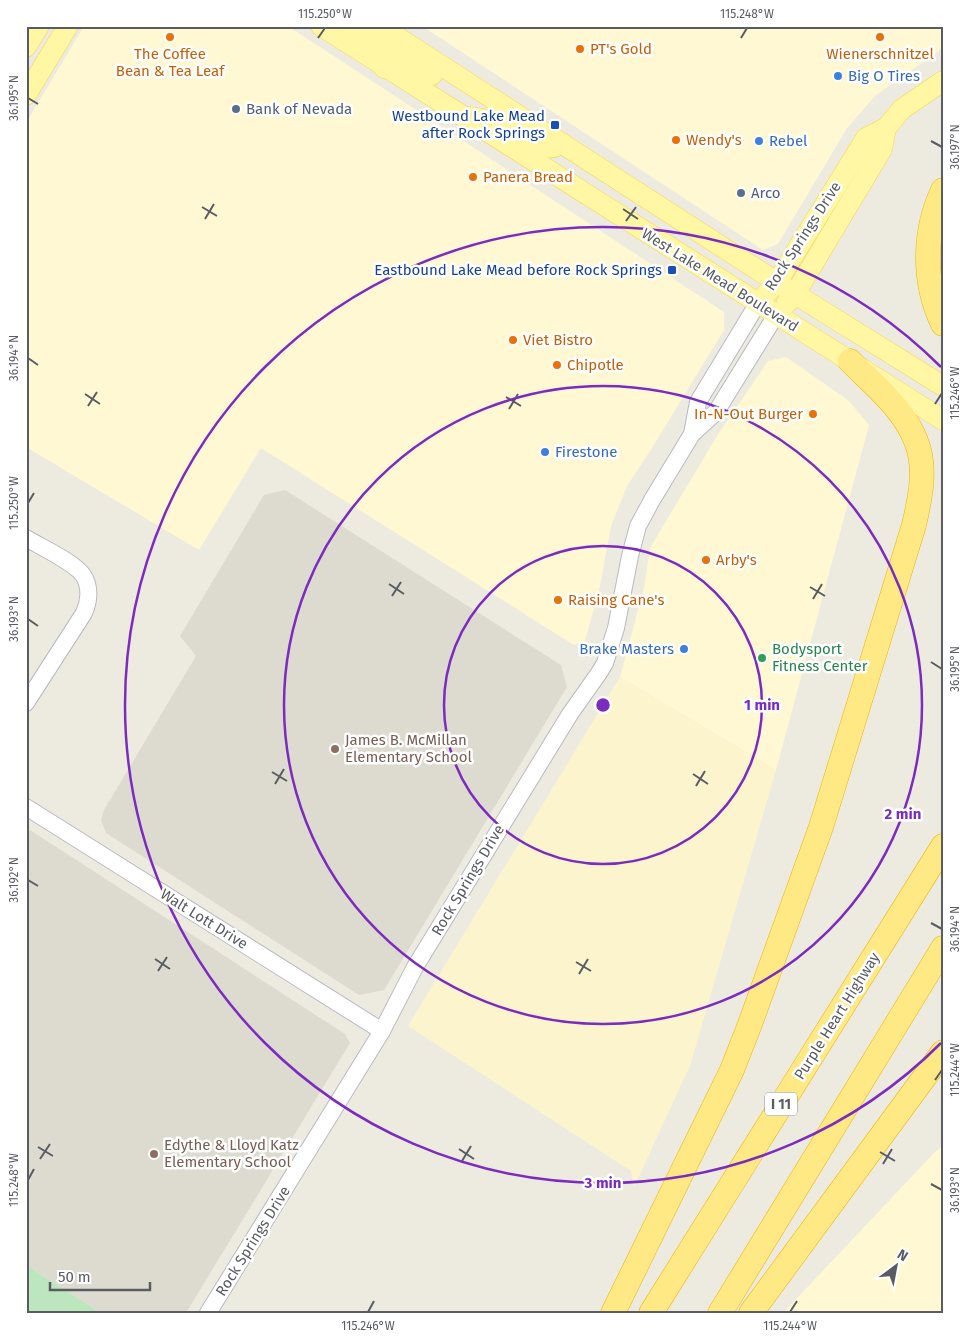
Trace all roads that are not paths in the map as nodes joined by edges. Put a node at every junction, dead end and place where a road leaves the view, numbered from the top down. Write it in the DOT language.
graph roads {
  1 [pos="39,26"];
  2 [pos="68,26"];
  3 [pos="321,26"];
  4 [pos="350,26"];
  5 [pos="380,26"];
  6 [pos="402,40"];
  7 [pos="26,47"];
  8 [pos="384,68"];
  9 [pos="943,81"];
  10 [pos="480,90"];
  11 [pos="26,95"];
  12 [pos="460,115"];
  13 [pos="886,128"];
  14 [pos="562,143"];
  15 [pos="547,171"];
  16 [pos="943,190"];
  17 [pos="660,206"];
  18 [pos="777,282"];
  19 [pos="795,294"];
  20 [pos="758,304"];
  21 [pos="776,315"];
  22 [pos="943,324"];
  23 [pos="850,361"];
  24 [pos="943,386"];
  25 [pos="943,420"];
  26 [pos="692,434"];
  27 [pos="26,538"];
  28 [pos="26,703"];
  29 [pos="26,806"];
  30 [pos="943,846"];
  31 [pos="943,948"];
  32 [pos="382,1031"];
  33 [pos="943,1052"];
  34 [pos="208,1313"];
  35 [pos="613,1313"];
  36 [pos="651,1313"];
  37 [pos="720,1313"];
  38 [pos="751,1313"];
  1 -- 7 [label="main road"];
  2 -- 11 [label="main road"];
  3 -- 8 [label="main road, West Lake Mead Boulevard"];
  4 -- 6 [label="main road"];
  5 -- 6 [label="main road, West Lake Mead Boulevard"];
  6 -- 10 [label="main road, West Lake Mead Boulevard"];
  8 -- 10 [label="main road"];
  8 -- 12 [label="main road, West Lake Mead Boulevard"];
  9 -- 13 [label="main road, Rock Springs Drive"];
  10 -- 14 [label="main road, West Lake Mead Boulevard"];
  12 -- 14 [label="main road"];
  12 -- 15 [label="main road, West Lake Mead Boulevard"];
  13 -- 18 [label="main road, Rock Springs Drive"];
  13 -- 19 [label="main road, Rock Springs Drive"];
  14 -- 17 [label="main road, West Lake Mead Boulevard"];
  15 -- 17 [label="main road"];
  15 -- 20 [label="main road, West Lake Mead Boulevard"];
  16 -- 22 [label="highway"];
  17 -- 18 [label="main road, West Lake Mead Boulevard"];
  18 -- 19 [label="main road, West Lake Mead Boulevard"];
  18 -- 20 [label="main road, Rock Springs Drive"];
  19 -- 21 [label="main road, Rock Springs Drive"];
  19 -- 24 [label="main road, West Lake Mead Boulevard"];
  20 -- 21 [label="main road, West Lake Mead Boulevard"];
  20 -- 26 [label="street, Rock Springs Drive"];
  21 -- 23 [label="main road, West Lake Mead Boulevard"];
  21 -- 26 [label="street, Rock Springs Drive"];
  23 -- 25 [label="main road, West Lake Mead Boulevard"];
  23 -- 35 [label="highway"];
  26 -- 32 [label="street, Rock Springs Drive"];
  27 -- 28 [label="street"];
  29 -- 32 [label="street, Walt Lott Drive"];
  30 -- 36 [label="highway, Purple Heart Highway / I 11"];
  31 -- 37 [label="highway"];
  32 -- 34 [label="street, Rock Springs Drive"];
  33 -- 38 [label="highway"];
}
